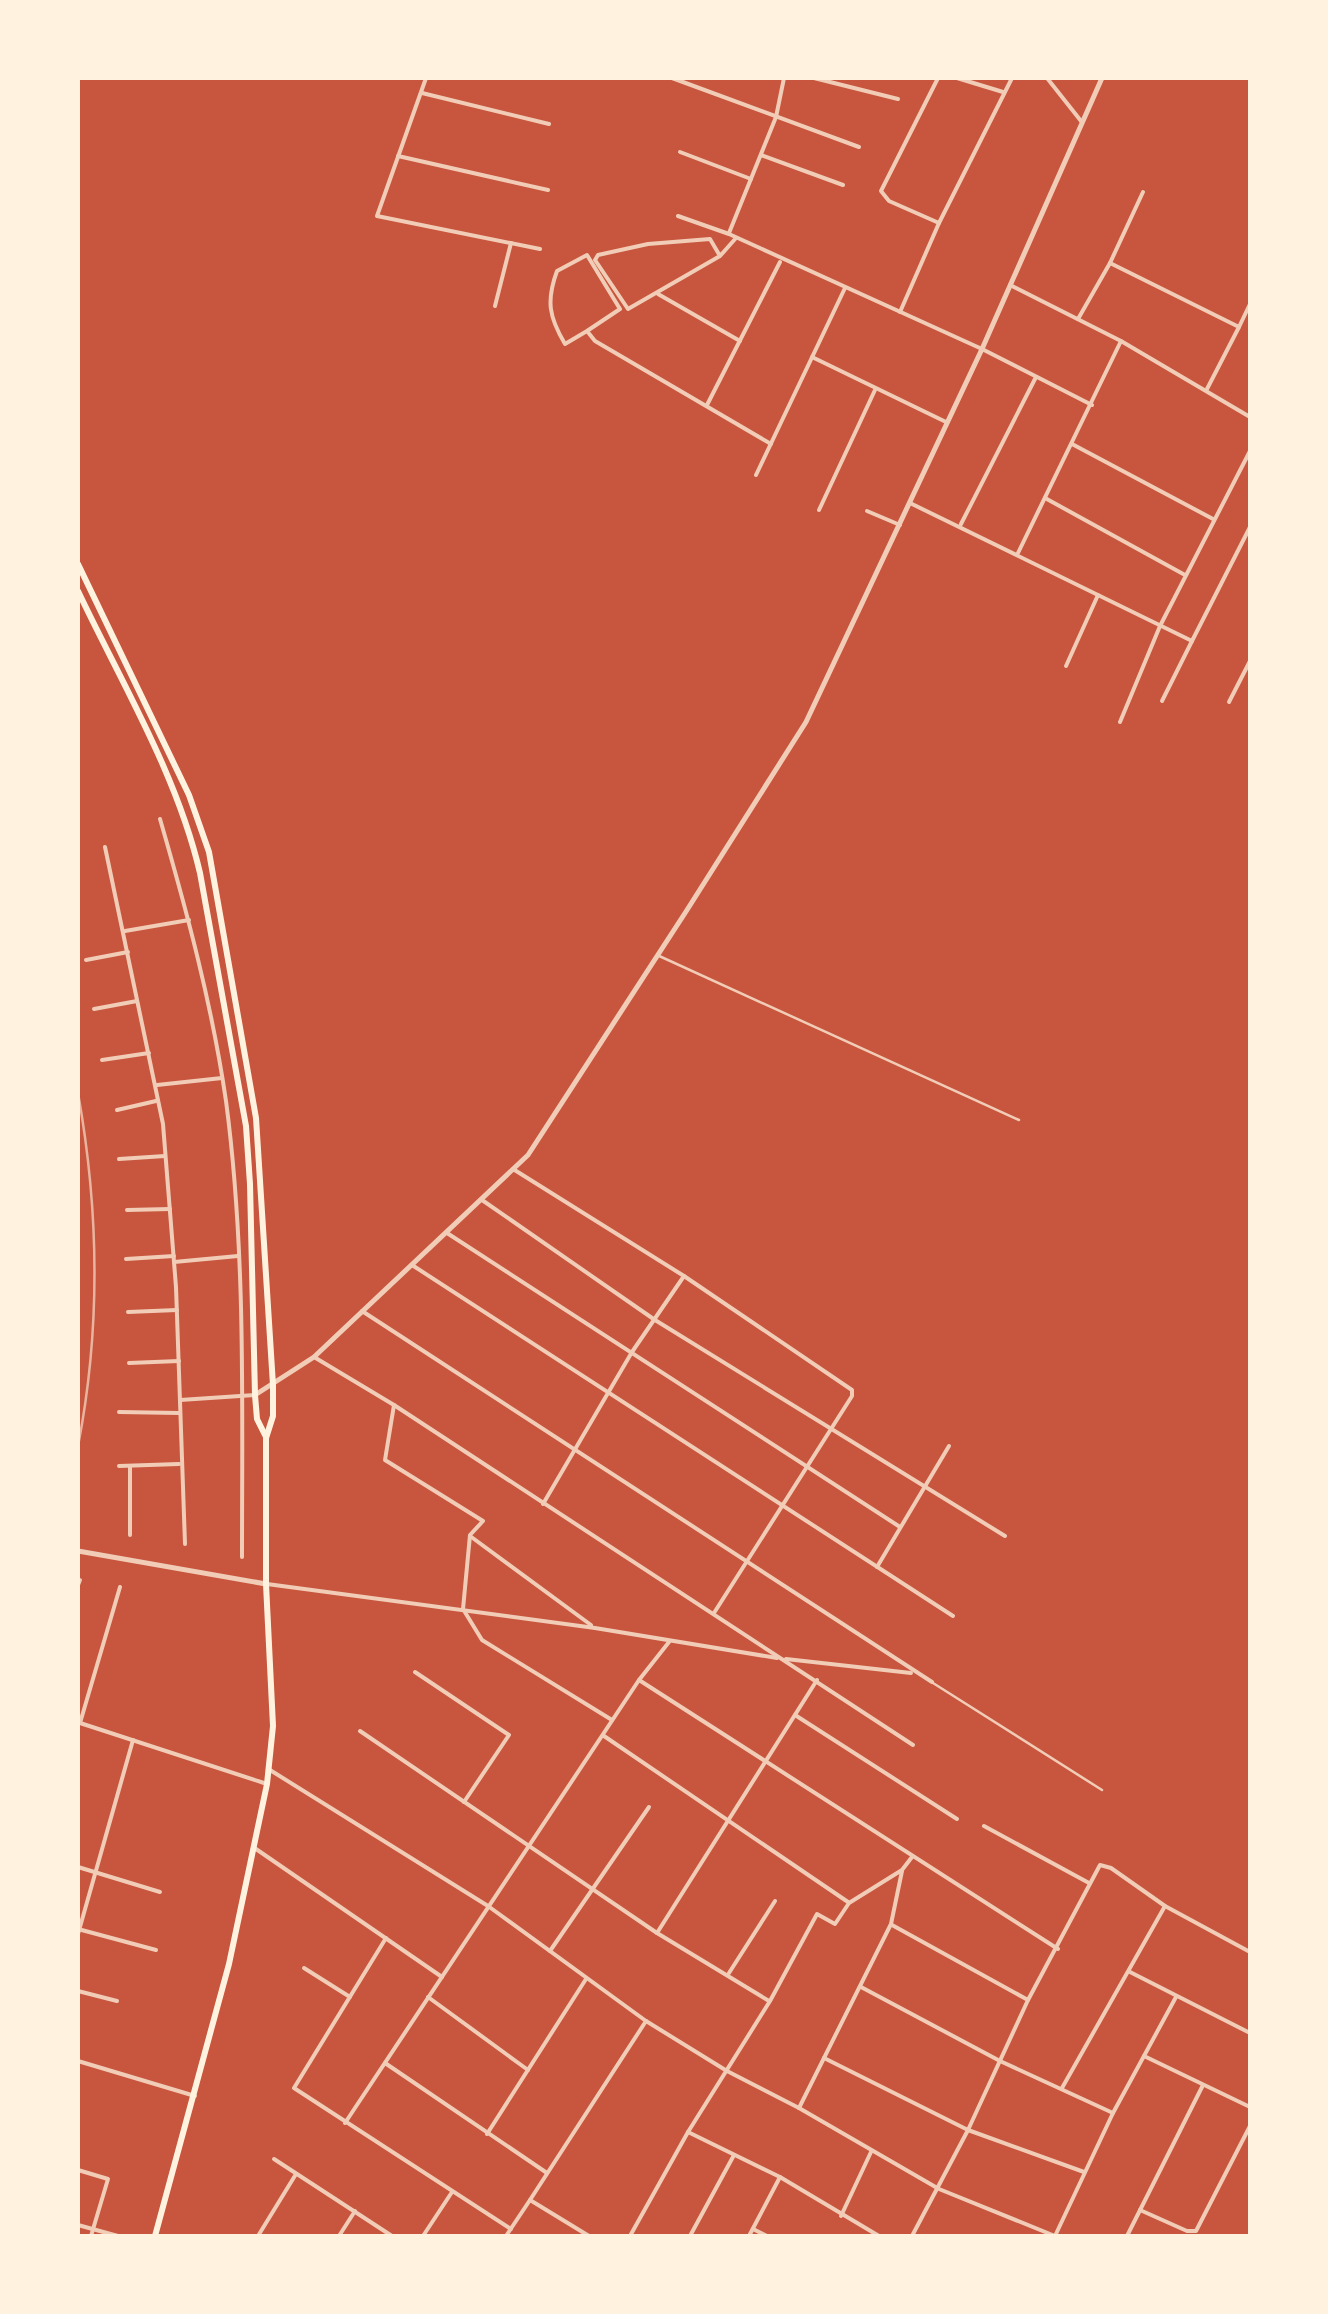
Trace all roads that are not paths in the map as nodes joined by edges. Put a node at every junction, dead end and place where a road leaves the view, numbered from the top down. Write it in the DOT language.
graph roads {
  1 [pos="426,78"];
  2 [pos="672,78"];
  3 [pos="784,78"];
  4 [pos="814,78"];
  5 [pos="938,78"];
  6 [pos="957,78"];
  7 [pos="1012,78"];
  8 [pos="1047,78"];
  9 [pos="1102,78"];
  10 [pos="421,92"];
  11 [pos="1003,92"];
  12 [pos="898,99"];
  13 [pos="776,117"];
  14 [pos="1082,123"];
  15 [pos="549,124"];
  16 [pos="859,147"];
  17 [pos="680,152"];
  18 [pos="762,155"];
  19 [pos="398,156"];
  20 [pos="752,179"];
  21 [pos="843,185"];
  22 [pos="548,190"];
  23 [pos="1143,192"];
  24 [pos="678,216"];
  25 [pos="940,223"];
  26 [pos="729,234"];
  27 [pos="736,238"];
  28 [pos="511,243"];
  29 [pos="540,249"];
  30 [pos="720,256"];
  31 [pos="781,260"];
  32 [pos="1110,263"];
  33 [pos="1009,284"];
  34 [pos="845,288"];
  35 [pos="658,294"];
  36 [pos="1250,304"];
  37 [pos="495,306"];
  38 [pos="900,312"];
  39 [pos="1078,319"];
  40 [pos="1240,327"];
  41 [pos="587,331"];
  42 [pos="740,341"];
  43 [pos="1120,341"];
  44 [pos="982,349"];
  45 [pos="812,357"];
  46 [pos="1036,377"];
  47 [pos="874,390"];
  48 [pos="1207,390"];
  49 [pos="708,405"];
  50 [pos="1092,405"];
  51 [pos="1250,417"];
  52 [pos="946,422"];
  53 [pos="771,444"];
  54 [pos="1071,444"];
  55 [pos="1250,451"];
  56 [pos="756,475"];
  57 [pos="1045,498"];
  58 [pos="910,503"];
  59 [pos="818,510"];
  60 [pos="868,511"];
  61 [pos="1214,519"];
  62 [pos="900,526"];
  63 [pos="960,526"];
  64 [pos="1250,527"];
  65 [pos="1248,540"];
  66 [pos="1017,554"];
  67 [pos="78,564"];
  68 [pos="1185,575"];
  69 [pos="78,591"];
  70 [pos="1098,595"];
  71 [pos="1160,626"];
  72 [pos="1192,641"];
  73 [pos="1250,661"];
  74 [pos="1066,666"];
  75 [pos="1162,701"];
  76 [pos="1229,702"];
  77 [pos="1120,722"];
  78 [pos="172,762"];
  79 [pos="162,767"];
  80 [pos="160,819"];
  81 [pos="106,847"];
  82 [pos="189,920"];
  83 [pos="124,931"];
  84 [pos="128,952"];
  85 [pos="656,954"];
  86 [pos="86,960"];
  87 [pos="137,1000"];
  88 [pos="94,1009"];
  89 [pos="149,1053"];
  90 [pos="102,1060"];
  91 [pos="222,1078"];
  92 [pos="156,1085"];
  93 [pos="158,1100"];
  94 [pos="117,1110"];
  95 [pos="1019,1120"];
  96 [pos="166,1156"];
  97 [pos="120,1159"];
  98 [pos="513,1169"];
  99 [pos="482,1200"];
  100 [pos="170,1209"];
  101 [pos="127,1210"];
  102 [pos="448,1232"];
  103 [pos="238,1256"];
  104 [pos="126,1258"];
  105 [pos="174,1259"];
  106 [pos="412,1266"];
  107 [pos="684,1276"];
  108 [pos="177,1310"];
  109 [pos="362,1311"];
  110 [pos="128,1312"];
  111 [pos="655,1320"];
  112 [pos="632,1352"];
  113 [pos="314,1357"];
  114 [pos="179,1361"];
  115 [pos="128,1363"];
  116 [pos="273,1385"];
  117 [pos="610,1394"];
  118 [pos="255,1395"];
  119 [pos="242,1398"];
  120 [pos="180,1400"];
  121 [pos="394,1405"];
  122 [pos="119,1412"];
  123 [pos="180,1413"];
  124 [pos="830,1430"];
  125 [pos="266,1438"];
  126 [pos="948,1446"];
  127 [pos="575,1449"];
  128 [pos="180,1464"];
  129 [pos="118,1466"];
  130 [pos="130,1466"];
  131 [pos="805,1466"];
  132 [pos="922,1487"];
  133 [pos="543,1504"];
  134 [pos="782,1508"];
  135 [pos="900,1527"];
  136 [pos="130,1536"];
  137 [pos="470,1536"];
  138 [pos="1005,1536"];
  139 [pos="185,1544"];
  140 [pos="78,1550"];
  141 [pos="242,1557"];
  142 [pos="748,1560"];
  143 [pos="877,1568"];
  144 [pos="266,1584"];
  145 [pos="120,1587"];
  146 [pos="464,1609"];
  147 [pos="714,1613"];
  148 [pos="953,1616"];
  149 [pos="595,1628"];
  150 [pos="668,1642"];
  151 [pos="782,1659"];
  152 [pos="415,1672"];
  153 [pos="916,1673"];
  154 [pos="639,1680"];
  155 [pos="817,1680"];
  156 [pos="932,1682"];
  157 [pos="795,1715"];
  158 [pos="612,1720"];
  159 [pos="360,1731"];
  160 [pos="604,1736"];
  161 [pos="133,1740"];
  162 [pos="914,1745"];
  163 [pos="765,1761"];
  164 [pos="268,1769"];
  165 [pos="267,1784"];
  166 [pos="1102,1790"];
  167 [pos="464,1802"];
  168 [pos="649,1807"];
  169 [pos="957,1819"];
  170 [pos="728,1821"];
  171 [pos="984,1826"];
  172 [pos="530,1844"];
  173 [pos="254,1848"];
  174 [pos="912,1857"];
  175 [pos="78,1867"];
  176 [pos="902,1870"];
  177 [pos="95,1872"];
  178 [pos="1089,1883"];
  179 [pos="594,1891"];
  180 [pos="160,1892"];
  181 [pos="776,1901"];
  182 [pos="849,1903"];
  183 [pos="488,1906"];
  184 [pos="1165,1906"];
  185 [pos="891,1924"];
  186 [pos="78,1931"];
  187 [pos="657,1932"];
  188 [pos="386,1938"];
  189 [pos="1058,1949"];
  190 [pos="156,1950"];
  191 [pos="550,1951"];
  192 [pos="1250,1952"];
  193 [pos="304,1968"];
  194 [pos="1129,1972"];
  195 [pos="728,1975"];
  196 [pos="442,1976"];
  197 [pos="586,1980"];
  198 [pos="861,1988"];
  199 [pos="78,1991"];
  200 [pos="350,1997"];
  201 [pos="428,1997"];
  202 [pos="1176,1997"];
  203 [pos="1028,2000"];
  204 [pos="116,2001"];
  205 [pos="770,2002"];
  206 [pos="646,2021"];
  207 [pos="1250,2033"];
  208 [pos="1144,2056"];
  209 [pos="824,2058"];
  210 [pos="1000,2060"];
  211 [pos="78,2061"];
  212 [pos="385,2063"];
  213 [pos="528,2070"];
  214 [pos="727,2071"];
  215 [pos="1202,2085"];
  216 [pos="1062,2088"];
  217 [pos="195,2096"];
  218 [pos="1250,2107"];
  219 [pos="799,2108"];
  220 [pos="1113,2113"];
  221 [pos="346,2123"];
  222 [pos="1250,2126"];
  223 [pos="968,2130"];
  224 [pos="688,2132"];
  225 [pos="487,2134"];
  226 [pos="871,2152"];
  227 [pos="734,2154"];
  228 [pos="274,2159"];
  229 [pos="78,2170"];
  230 [pos="1084,2172"];
  231 [pos="547,2173"];
  232 [pos="296,2174"];
  233 [pos="780,2177"];
  234 [pos="938,2190"];
  235 [pos="452,2192"];
  236 [pos="530,2200"];
  237 [pos="1140,2210"];
  238 [pos="355,2211"];
  239 [pos="841,2216"];
  240 [pos="78,2225"];
  241 [pos="511,2228"];
  242 [pos="753,2229"];
  243 [pos="93,2230"];
  244 [pos="91,2236"];
  245 [pos="118,2236"];
  246 [pos="155,2236"];
  247 [pos="258,2236"];
  248 [pos="340,2236"];
  249 [pos="392,2236"];
  250 [pos="423,2236"];
  251 [pos="506,2236"];
  252 [pos="589,2236"];
  253 [pos="630,2236"];
  254 [pos="690,2236"];
  255 [pos="749,2236"];
  256 [pos="766,2236"];
  257 [pos="879,2236"];
  258 [pos="912,2236"];
  259 [pos="1055,2236"];
  260 [pos="1127,2236"];
  1 -- 10 [label="street"];
  2 -- 13 [label="street"];
  3 -- 13 [label="street"];
  4 -- 12 [label="street"];
  5 -- 25 [label="street"];
  6 -- 11 [label="street"];
  7 -- 11 [label="street"];
  8 -- 14 [label="street"];
  9 -- 14 [label="street"];
  10 -- 15 [label="street"];
  10 -- 19 [label="street"];
  11 -- 25 [label="street"];
  13 -- 16 [label="street"];
  13 -- 18 [label="street"];
  14 -- 33 [label="street"];
  17 -- 20 [label="street"];
  18 -- 20 [label="street"];
  18 -- 21 [label="street"];
  19 -- 22 [label="street"];
  19 -- 28 [label="street"];
  20 -- 26 [label="street"];
  23 -- 32 [label="street"];
  24 -- 26 [label="street"];
  25 -- 38 [label="street"];
  26 -- 27 [label="street"];
  27 -- 30 [label="street"];
  27 -- 31 [label="street"];
  28 -- 29 [label="street"];
  28 -- 37 [label="street"];
  30 -- 35 [label="street"];
  30 -- 35 [label="street"];
  31 -- 34 [label="street"];
  31 -- 42 [label="street"];
  32 -- 39 [label="street"];
  32 -- 40 [label="street"];
  33 -- 39 [label="street"];
  33 -- 44 [label="street"];
  34 -- 38 [label="street"];
  34 -- 45 [label="street"];
  35 -- 42 [label="street"];
  36 -- 40 [label="street"];
  38 -- 44 [label="street"];
  39 -- 43 [label="street"];
  40 -- 48 [label="street"];
  41 -- 41 [label="street"];
  41 -- 49 [label="street"];
  42 -- 49 [label="street"];
  43 -- 48 [label="street"];
  43 -- 50 [label="street"];
  44 -- 46 [label="street"];
  44 -- 52 [label="street"];
  45 -- 47 [label="street"];
  45 -- 53 [label="street"];
  46 -- 50 [label="street"];
  46 -- 63 [label="street"];
  47 -- 52 [label="street"];
  47 -- 59 [label="street"];
  48 -- 51 [label="street"];
  49 -- 53 [label="street"];
  50 -- 54 [label="street"];
  52 -- 58 [label="street"];
  53 -- 56 [label="street"];
  54 -- 57 [label="street"];
  54 -- 61 [label="street"];
  55 -- 61 [label="street"];
  57 -- 66 [label="street"];
  57 -- 68 [label="street"];
  58 -- 62 [label="street"];
  58 -- 63 [label="street"];
  60 -- 62 [label="street"];
  61 -- 68 [label="street"];
  62 -- 85 [label="street"];
  63 -- 66 [label="street"];
  64 -- 65 [label="street"];
  65 -- 72 [label="street"];
  66 -- 70 [label="street"];
  67 -- 78 [label="main road"];
  68 -- 71 [label="street"];
  69 -- 79 [label="main road"];
  70 -- 71 [label="street"];
  70 -- 74 [label="street"];
  71 -- 72 [label="street"];
  71 -- 77 [label="street"];
  72 -- 75 [label="street"];
  73 -- 76 [label="street"];
  78 -- 79 [label="main road"];
  78 -- 116 [label="main road"];
  79 -- 118 [label="main road"];
  80 -- 82 [label="street"];
  81 -- 83 [label="street"];
  82 -- 83 [label="street"];
  82 -- 91 [label="street"];
  83 -- 84 [label="street"];
  84 -- 86 [label="street"];
  84 -- 87 [label="street"];
  85 -- 95 [label="lane"];
  85 -- 98 [label="street"];
  87 -- 88 [label="street"];
  87 -- 89 [label="street"];
  89 -- 90 [label="street"];
  89 -- 92 [label="street"];
  91 -- 92 [label="street"];
  91 -- 103 [label="street"];
  92 -- 93 [label="street"];
  93 -- 94 [label="street"];
  93 -- 96 [label="street"];
  96 -- 97 [label="street"];
  96 -- 100 [label="street"];
  98 -- 99 [label="street"];
  98 -- 107 [label="street"];
  99 -- 102 [label="street"];
  99 -- 111 [label="street"];
  100 -- 101 [label="street"];
  100 -- 105 [label="street"];
  102 -- 106 [label="street"];
  102 -- 112 [label="street"];
  103 -- 105 [label="street"];
  103 -- 119 [label="street"];
  104 -- 105 [label="street"];
  105 -- 108 [label="street"];
  106 -- 109 [label="street"];
  106 -- 117 [label="street"];
  107 -- 111 [label="street"];
  107 -- 124 [label="street"];
  108 -- 110 [label="street"];
  108 -- 114 [label="street"];
  109 -- 113 [label="street"];
  109 -- 127 [label="street"];
  111 -- 112 [label="street"];
  111 -- 124 [label="street"];
  112 -- 117 [label="street"];
  112 -- 131 [label="street"];
  113 -- 116 [label="street"];
  113 -- 121 [label="street"];
  114 -- 115 [label="street"];
  114 -- 120 [label="street"];
  116 -- 118 [label="street"];
  116 -- 125 [label="main road"];
  117 -- 127 [label="street"];
  117 -- 134 [label="street"];
  118 -- 119 [label="street"];
  118 -- 125 [label="main road"];
  119 -- 120 [label="street"];
  119 -- 141 [label="street"];
  120 -- 123 [label="street"];
  121 -- 133 [label="street"];
  121 -- 137 [label="street"];
  122 -- 123 [label="street"];
  123 -- 128 [label="street"];
  124 -- 131 [label="street"];
  124 -- 132 [label="street"];
  125 -- 144 [label="main road"];
  126 -- 132 [label="street"];
  127 -- 133 [label="street"];
  127 -- 142 [label="street"];
  128 -- 130 [label="street"];
  128 -- 139 [label="street"];
  129 -- 130 [label="street"];
  130 -- 136 [label="street"];
  131 -- 134 [label="street"];
  131 -- 135 [label="street"];
  132 -- 135 [label="street"];
  132 -- 138 [label="street"];
  133 -- 147 [label="street"];
  134 -- 142 [label="street"];
  134 -- 143 [label="street"];
  135 -- 143 [label="street"];
  137 -- 146 [label="street"];
  137 -- 149 [label="street"];
  140 -- 144 [label="street"];
  142 -- 147 [label="street"];
  142 -- 153 [label="street"];
  143 -- 148 [label="street"];
  144 -- 146 [label="street"];
  144 -- 164 [label="main road"];
  145 -- 161 [label="street"];
  146 -- 149 [label="street"];
  146 -- 158 [label="street"];
  147 -- 151 [label="street"];
  149 -- 150 [label="street"];
  150 -- 151 [label="street"];
  150 -- 154 [label="street"];
  151 -- 153 [label="street"];
  151 -- 155 [label="street"];
  152 -- 167 [label="street"];
  153 -- 156 [label="street"];
  154 -- 158 [label="street"];
  154 -- 163 [label="street"];
  155 -- 157 [label="street"];
  155 -- 162 [label="street"];
  156 -- 166 [label="lane"];
  157 -- 163 [label="street"];
  157 -- 169 [label="street"];
  158 -- 160 [label="street"];
  159 -- 167 [label="street"];
  160 -- 170 [label="street"];
  160 -- 172 [label="street"];
  161 -- 165 [label="street"];
  161 -- 177 [label="street"];
  163 -- 170 [label="street"];
  163 -- 174 [label="street"];
  164 -- 165 [label="main road"];
  164 -- 183 [label="street"];
  165 -- 173 [label="main road"];
  167 -- 172 [label="street"];
  168 -- 179 [label="street"];
  170 -- 182 [label="street"];
  170 -- 187 [label="street"];
  171 -- 178 [label="street"];
  172 -- 179 [label="street"];
  172 -- 183 [label="street"];
  173 -- 188 [label="street"];
  173 -- 217 [label="main road"];
  174 -- 176 [label="street"];
  174 -- 189 [label="street"];
  175 -- 177 [label="street"];
  176 -- 182 [label="street"];
  176 -- 185 [label="street"];
  177 -- 180 [label="street"];
  177 -- 186 [label="street"];
  178 -- 184 [label="street"];
  178 -- 189 [label="street"];
  179 -- 187 [label="street"];
  179 -- 191 [label="street"];
  181 -- 195 [label="street"];
  182 -- 205 [label="street"];
  183 -- 191 [label="street"];
  183 -- 196 [label="street"];
  184 -- 192 [label="street"];
  184 -- 194 [label="street"];
  185 -- 198 [label="street"];
  185 -- 203 [label="street"];
  186 -- 190 [label="street"];
  187 -- 195 [label="street"];
  188 -- 196 [label="street"];
  188 -- 200 [label="street"];
  189 -- 203 [label="street"];
  191 -- 197 [label="street"];
  193 -- 200 [label="street"];
  194 -- 202 [label="street"];
  194 -- 216 [label="street"];
  195 -- 205 [label="street"];
  196 -- 201 [label="street"];
  197 -- 206 [label="street"];
  197 -- 213 [label="street"];
  198 -- 209 [label="street"];
  198 -- 210 [label="street"];
  199 -- 204 [label="street"];
  200 -- 221 [label="street"];
  201 -- 212 [label="street"];
  201 -- 213 [label="street"];
  202 -- 207 [label="street"];
  202 -- 208 [label="street"];
  203 -- 210 [label="street"];
  205 -- 214 [label="street"];
  206 -- 214 [label="street"];
  206 -- 231 [label="street"];
  208 -- 215 [label="street"];
  208 -- 220 [label="street"];
  209 -- 219 [label="street"];
  209 -- 223 [label="street"];
  210 -- 216 [label="street"];
  210 -- 223 [label="street"];
  211 -- 217 [label="street"];
  212 -- 221 [label="street"];
  212 -- 225 [label="street"];
  213 -- 225 [label="street"];
  214 -- 219 [label="street"];
  214 -- 224 [label="street"];
  215 -- 218 [label="street"];
  215 -- 237 [label="street"];
  216 -- 220 [label="street"];
  217 -- 246 [label="main road"];
  219 -- 226 [label="street"];
  220 -- 230 [label="street"];
  221 -- 235 [label="street"];
  222 -- 237 [label="street"];
  223 -- 230 [label="street"];
  223 -- 234 [label="street"];
  224 -- 227 [label="street"];
  224 -- 253 [label="street"];
  225 -- 231 [label="street"];
  226 -- 234 [label="street"];
  226 -- 239 [label="street"];
  227 -- 233 [label="street"];
  227 -- 254 [label="street"];
  228 -- 232 [label="street"];
  229 -- 243 [label="street"];
  230 -- 259 [label="street"];
  231 -- 236 [label="street"];
  232 -- 238 [label="street"];
  232 -- 247 [label="street"];
  233 -- 239 [label="street"];
  233 -- 242 [label="street"];
  234 -- 258 [label="street"];
  234 -- 259 [label="street"];
  235 -- 241 [label="street"];
  235 -- 250 [label="street"];
  236 -- 241 [label="street"];
  236 -- 252 [label="street"];
  237 -- 260 [label="street"];
  238 -- 248 [label="street"];
  238 -- 249 [label="street"];
  239 -- 257 [label="street"];
  240 -- 243 [label="street"];
  241 -- 251 [label="street"];
  242 -- 255 [label="street"];
  242 -- 256 [label="street"];
  243 -- 244 [label="street"];
  243 -- 245 [label="street"];
}
